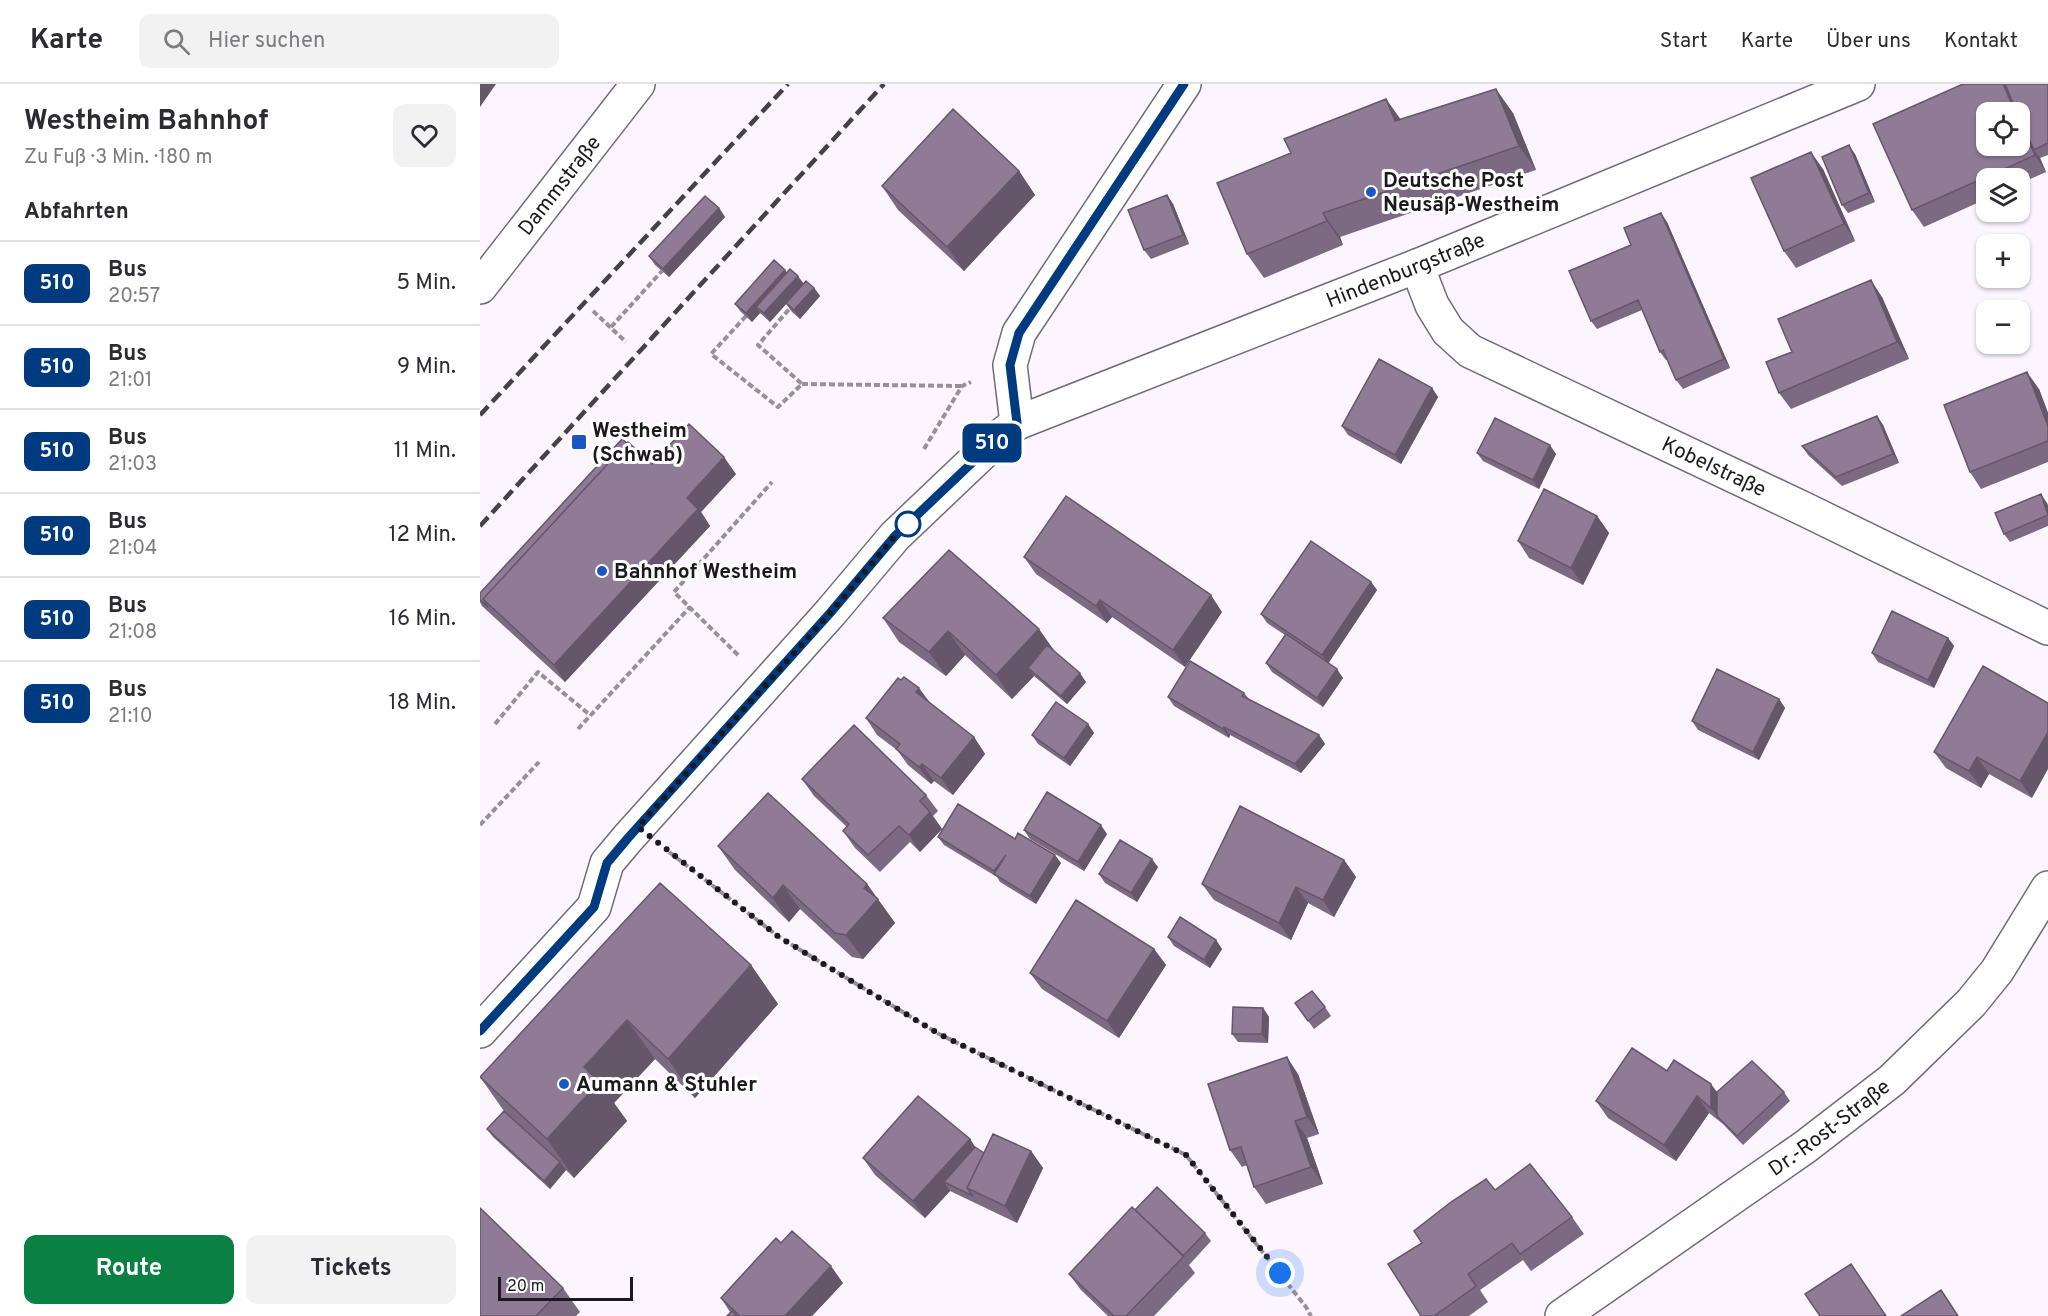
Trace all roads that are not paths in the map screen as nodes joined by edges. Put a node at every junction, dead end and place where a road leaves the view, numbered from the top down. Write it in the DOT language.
graph roads {
  1 [pos="638,84"];
  2 [pos="1184,84"];
  3 [pos="1858,84"];
  4 [pos="1417,266"];
  5 [pos="480,286"];
  6 [pos="1017,423"];
  7 [pos="2048,628"];
  8 [pos="2048,888"];
  9 [pos="480,1031"];
  10 [pos="1562,1316"];
  1 -- 5 [label="street, Dammstraße"];
  2 -- 6 [label="street"];
  3 -- 4 [label="street, Hindenburgstraße"];
  4 -- 6 [label="street, Hindenburgstraße"];
  4 -- 7 [label="street, Kobelstraße"];
  6 -- 9 [label="street, Hindenburgstraße"];
  8 -- 10 [label="street, Dr.-Rost-Straße"];
}
